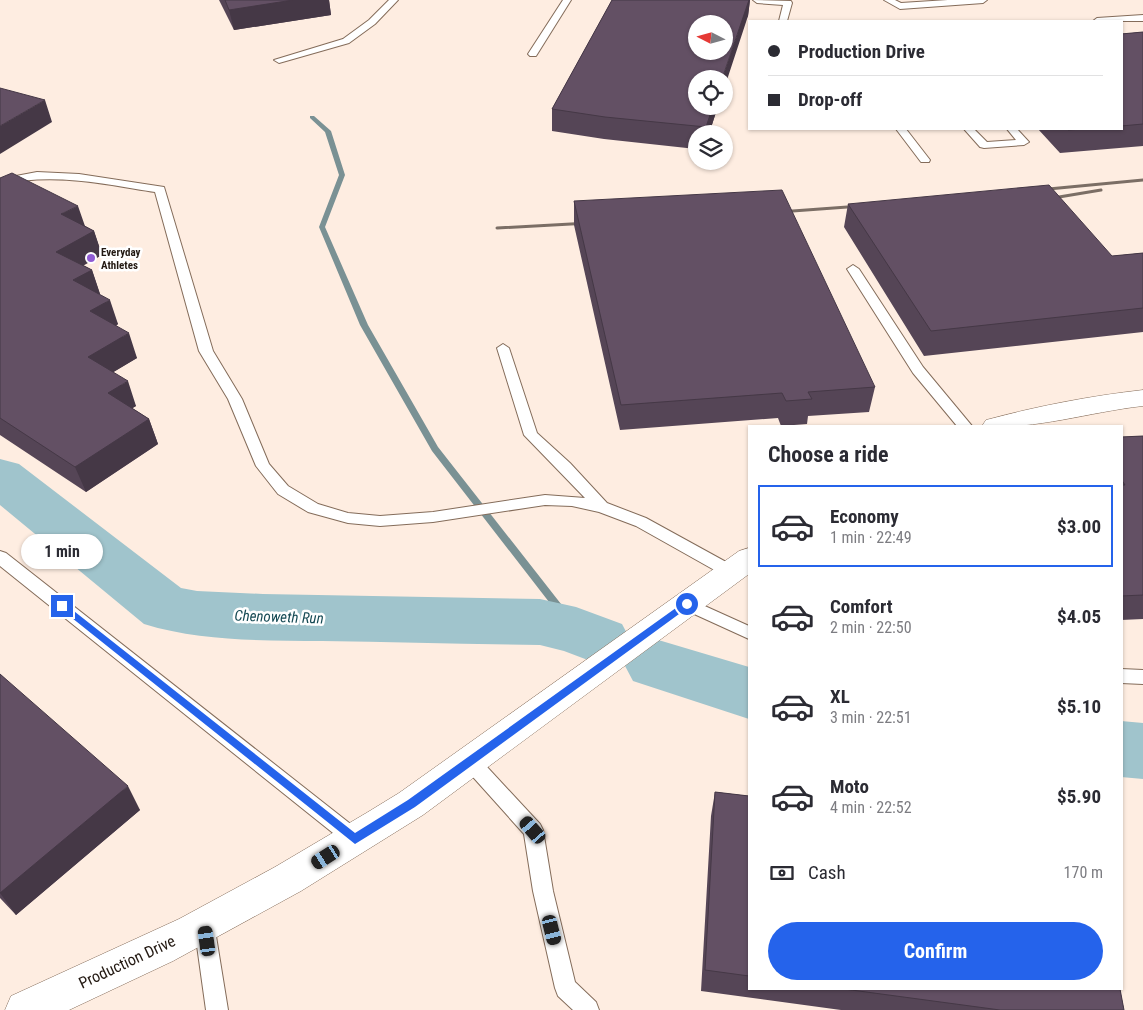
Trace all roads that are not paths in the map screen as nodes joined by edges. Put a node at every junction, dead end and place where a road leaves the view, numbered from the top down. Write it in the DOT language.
graph roads {
  1 [pos="394,0"];
  2 [pos="567,0"];
  3 [pos="757,0"];
  4 [pos="888,0"];
  5 [pos="983,0"];
  6 [pos="1143,18"];
  7 [pos="783,20"];
  8 [pos="1112,20"];
  9 [pos="533,54"];
  10 [pos="279,60"];
  11 [pos="902,130"];
  12 [pos="970,130"];
  13 [pos="1013,130"];
  14 [pos="925,160"];
  15 [pos="0,182"];
  16 [pos="852,269"];
  17 [pos="503,348"];
  18 [pos="1143,398"];
  19 [pos="964,425"];
  20 [pos="999,425"];
  21 [pos="602,507"];
  22 [pos="0,557"];
  23 [pos="740,565"];
  24 [pos="687,604"];
  25 [pos="748,633"];
  26 [pos="1123,676"];
  27 [pos="1143,677"];
  28 [pos="470,761"];
  29 [pos="355,839"];
  30 [pos="204,924"];
  31 [pos="25,1010"];
  32 [pos="217,1010"];
  33 [pos="588,1010"];
  1 -- 10 [label="lane"];
  2 -- 9 [label="lane"];
  3 -- 7 [label="lane"];
  4 -- 5 [label="lane"];
  6 -- 8 [label="lane"];
  11 -- 14 [label="lane"];
  12 -- 13 [label="lane"];
  15 -- 21 [label="lane"];
  16 -- 19 [label="lane"];
  17 -- 21 [label="lane"];
  18 -- 20 [label="street"];
  21 -- 23 [label="lane"];
  22 -- 29 [label="lane"];
  23 -- 24 [label="street, Production Drive"];
  24 -- 25 [label="lane"];
  24 -- 28 [label="street, Production Drive"];
  26 -- 27 [label="lane"];
  28 -- 29 [label="street, Production Drive"];
  28 -- 33 [label="lane"];
  29 -- 30 [label="street, Production Drive"];
  30 -- 31 [label="street, Production Drive"];
  30 -- 32 [label="lane"];
}
